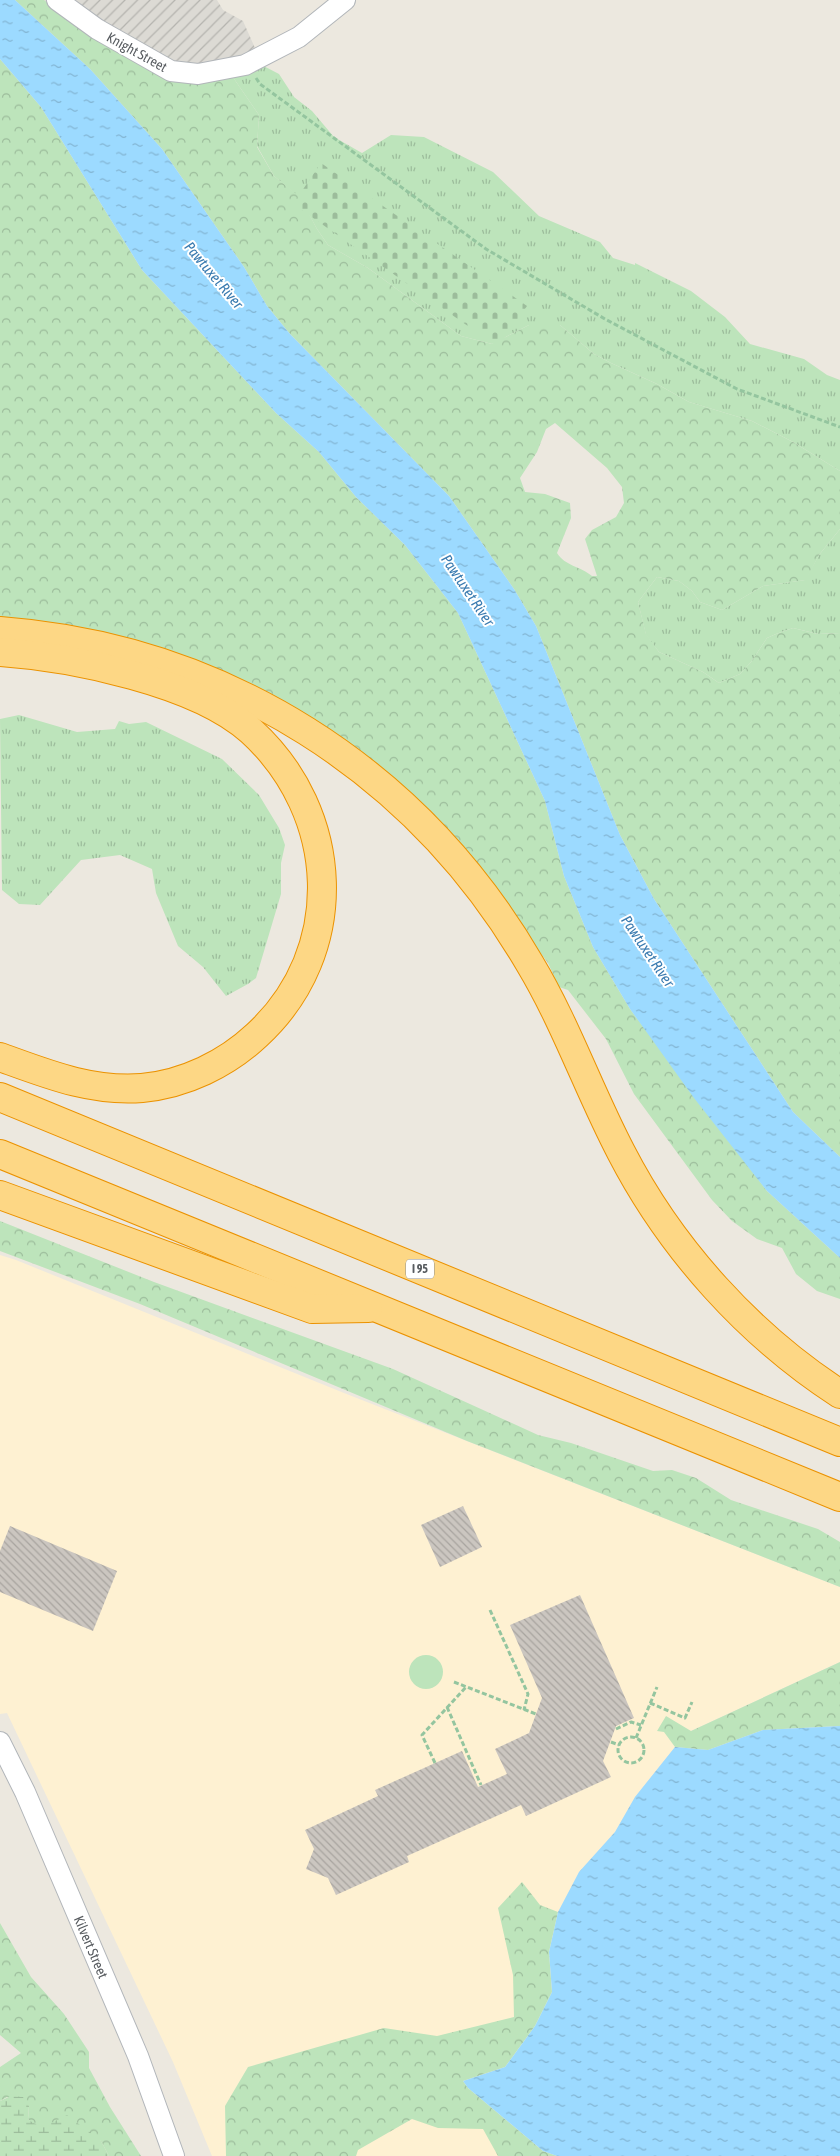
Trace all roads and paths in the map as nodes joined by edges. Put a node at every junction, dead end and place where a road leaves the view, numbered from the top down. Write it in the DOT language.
graph roads {
  1 [pos="57,0"];
  2 [pos="345,0"];
  3 [pos="260,84"];
  4 [pos="840,426"];
  5 [pos="0,631"];
  6 [pos="0,652"];
  7 [pos="0,1057"];
  8 [pos="0,1097"];
  9 [pos="0,1154"];
  10 [pos="0,1195"];
  11 [pos="379,1308"];
  12 [pos="840,1394"];
  13 [pos="840,1442"];
  14 [pos="840,1498"];
  15 [pos="490,1610"];
  16 [pos="454,1682"];
  17 [pos="466,1686"];
  18 [pos="657,1687"];
  19 [pos="692,1702"];
  20 [pos="650,1703"];
  21 [pos="447,1708"];
  22 [pos="524,1710"];
  23 [pos="536,1714"];
  24 [pos="641,1725"];
  25 [pos="616,1729"];
  26 [pos="636,1738"];
  27 [pos="0,1742"];
  28 [pos="611,1742"];
  29 [pos="619,1745"];
  30 [pos="435,1763"];
  31 [pos="481,1785"];
  32 [pos="174,2156"];
  1 -- 2 [label="street, Knight Street"];
  3 -- 4 [label="path"];
  5 -- 12 [label="highway"];
  6 -- 7 [label="highway"];
  8 -- 13 [label="highway, I 95"];
  9 -- 11 [label="highway"];
  10 -- 11 [label="highway"];
  11 -- 14 [label="highway"];
  15 -- 22 [label="path"];
  16 -- 17 [label="path"];
  17 -- 21 [label="path"];
  17 -- 22 [label="path"];
  18 -- 20 [label="path"];
  19 -- 20 [label="path"];
  20 -- 24 [label="path"];
  21 -- 30 [label="path"];
  21 -- 31 [label="path"];
  22 -- 23 [label="path"];
  24 -- 25 [label="path"];
  24 -- 26 [label="path"];
  26 -- 29 [label="path"];
  26 -- 29 [label="path"];
  27 -- 32 [label="street, Kilvert Street"];
  28 -- 29 [label="path"];
}
